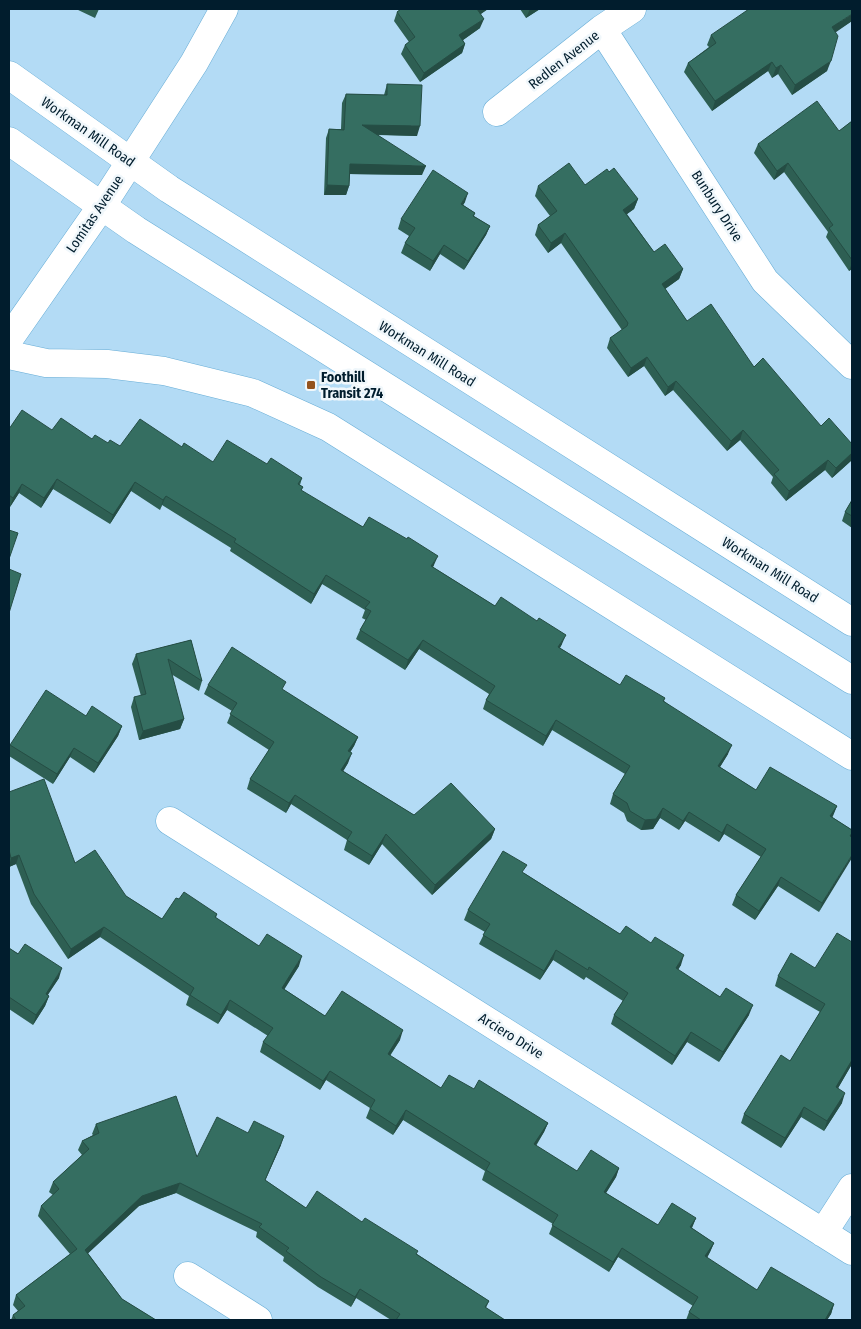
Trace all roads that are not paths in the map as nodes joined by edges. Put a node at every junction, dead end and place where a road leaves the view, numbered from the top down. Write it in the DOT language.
graph roads {
  1 [pos="224,9"];
  2 [pos="632,9"];
  3 [pos="602,29"];
  4 [pos="9,75"];
  5 [pos="497,112"];
  6 [pos="9,141"];
  7 [pos="130,162"];
  8 [pos="101,206"];
  9 [pos="9,340"];
  10 [pos="9,355"];
  11 [pos="852,365"];
  12 [pos="852,622"];
  13 [pos="852,680"];
  14 [pos="852,756"];
  15 [pos="170,821"];
  16 [pos="852,1188"];
  17 [pos="823,1234"];
  18 [pos="852,1251"];
  19 [pos="188,1276"];
  20 [pos="258,1320"];
  1 -- 7 [label="street, Lomitas Avenue"];
  2 -- 3 [label="street, Redlen Avenue"];
  3 -- 5 [label="street, Redlen Avenue"];
  3 -- 11 [label="street, Bunbury Drive"];
  4 -- 7 [label="street, Workman Mill Road"];
  6 -- 8 [label="street"];
  7 -- 8 [label="street, Lomitas Avenue"];
  7 -- 12 [label="street, Workman Mill Road"];
  8 -- 9 [label="street, Lomitas Avenue"];
  8 -- 13 [label="street"];
  10 -- 14 [label="street"];
  15 -- 17 [label="street, Arciero Drive"];
  16 -- 17 [label="street"];
  17 -- 18 [label="street, Arciero Drive"];
  19 -- 20 [label="street"];
}
